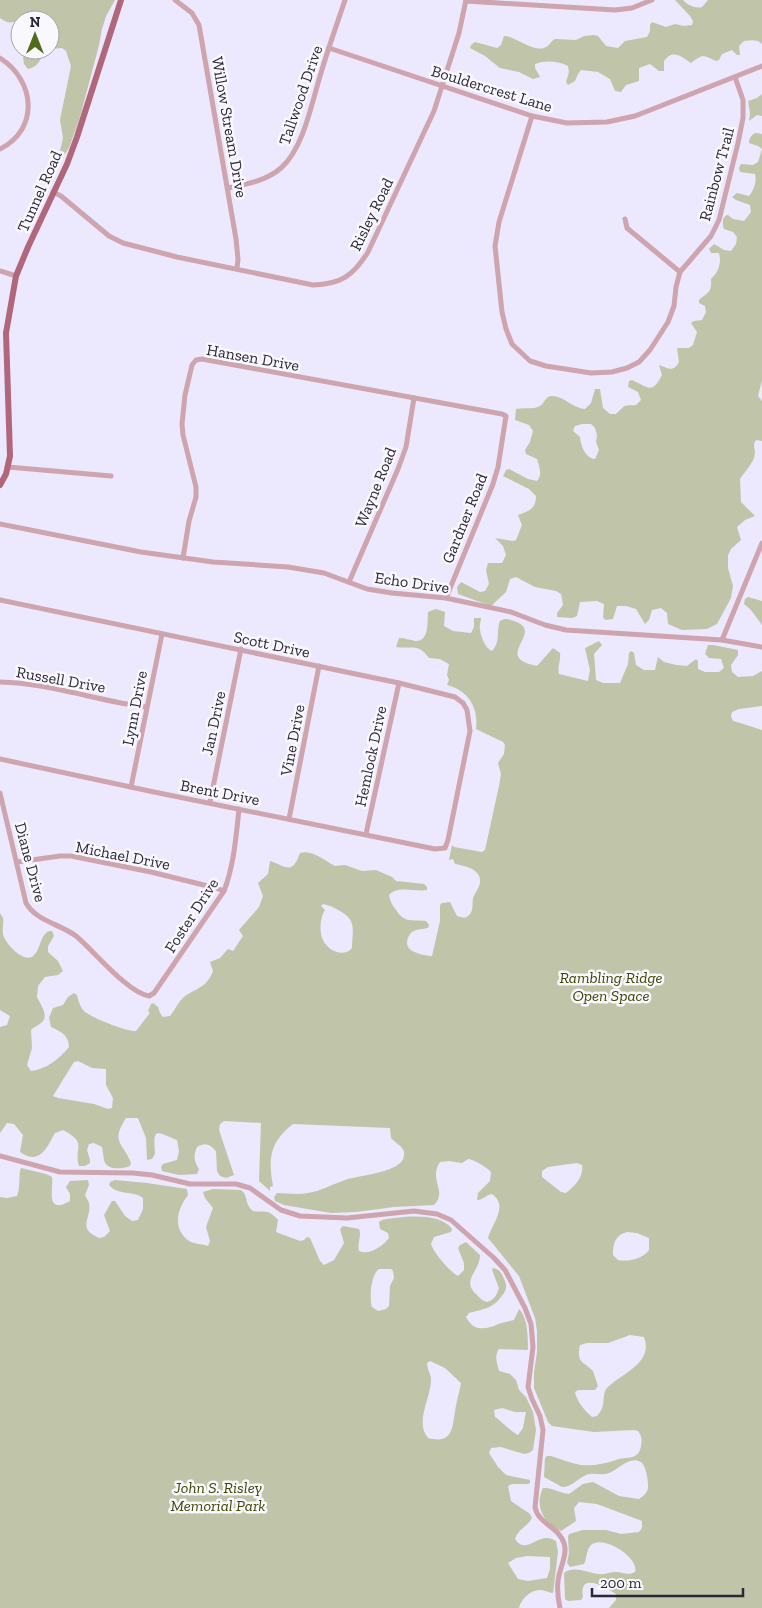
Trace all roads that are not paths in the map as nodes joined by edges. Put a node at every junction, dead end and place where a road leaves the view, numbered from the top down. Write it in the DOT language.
graph roads {
  1 [pos="121,0"];
  2 [pos="175,0"];
  3 [pos="345,0"];
  4 [pos="466,0"];
  5 [pos="652,0"];
  6 [pos="329,48"];
  7 [pos="0,58"];
  8 [pos="762,66"];
  9 [pos="735,77"];
  10 [pos="443,87"];
  11 [pos="532,116"];
  12 [pos="0,149"];
  13 [pos="228,188"];
  14 [pos="53,192"];
  15 [pos="624,220"];
  16 [pos="237,268"];
  17 [pos="0,271"];
  18 [pos="680,272"];
  19 [pos="16,276"];
  20 [pos="414,398"];
  21 [pos="506,416"];
  22 [pos="8,467"];
  23 [pos="111,476"];
  24 [pos="0,484"];
  25 [pos="0,524"];
  26 [pos="762,542"];
  27 [pos="183,558"];
  28 [pos="349,582"];
  29 [pos="446,598"];
  30 [pos="0,600"];
  31 [pos="162,634"];
  32 [pos="722,640"];
  33 [pos="762,647"];
  34 [pos="241,649"];
  35 [pos="319,666"];
  36 [pos="0,682"];
  37 [pos="398,683"];
  38 [pos="146,707"];
  39 [pos="0,759"];
  40 [pos="131,786"];
  41 [pos="0,793"];
  42 [pos="210,802"];
  43 [pos="239,809"];
  44 [pos="289,819"];
  45 [pos="366,834"];
  46 [pos="435,849"];
  47 [pos="17,862"];
  48 [pos="224,891"];
  49 [pos="149,996"];
  50 [pos="0,1156"];
  51 [pos="560,1608"];
  1 -- 14 [label="main road, Tunnel Road"];
  2 -- 13 [label="street, Willow Stream Drive"];
  3 -- 6 [label="street, Tallwood Drive"];
  4 -- 5 [label="street"];
  4 -- 10 [label="street, Risley Road"];
  6 -- 10 [label="street, Bouldercrest Lane"];
  6 -- 13 [label="street, Tallwood Drive"];
  7 -- 12 [label="street"];
  8 -- 9 [label="street, Bouldercrest Lane"];
  9 -- 11 [label="street, Bouldercrest Lane"];
  9 -- 18 [label="street, Rainbow Trail"];
  10 -- 11 [label="street, Bouldercrest Lane"];
  10 -- 16 [label="street, Risley Road"];
  11 -- 18 [label="street"];
  13 -- 16 [label="street, Willow Stream Drive"];
  14 -- 16 [label="street, Risley Road"];
  14 -- 19 [label="main road, Tunnel Road"];
  15 -- 18 [label="street"];
  17 -- 19 [label="street"];
  19 -- 22 [label="main road, Tunnel Road"];
  20 -- 21 [label="street, Hansen Drive"];
  20 -- 27 [label="street, Hansen Drive"];
  20 -- 28 [label="street, Wayne Road"];
  21 -- 29 [label="street, Gardner Road"];
  22 -- 23 [label="street"];
  22 -- 24 [label="main road, Tunnel Road"];
  25 -- 27 [label="street, Echo Drive"];
  26 -- 32 [label="street"];
  27 -- 28 [label="street, Echo Drive"];
  28 -- 29 [label="street, Echo Drive"];
  29 -- 32 [label="street, Echo Drive"];
  30 -- 31 [label="street, Scott Drive"];
  31 -- 34 [label="street, Scott Drive"];
  31 -- 38 [label="street, Lynn Drive"];
  32 -- 33 [label="street, Echo Drive"];
  34 -- 35 [label="street, Scott Drive"];
  34 -- 42 [label="street, Jan Drive"];
  35 -- 37 [label="street, Scott Drive"];
  35 -- 44 [label="street, Vine Drive"];
  36 -- 38 [label="street, Russell Drive"];
  37 -- 45 [label="street, Hemlock Drive"];
  37 -- 46 [label="street, Scott Drive"];
  38 -- 40 [label="street, Lynn Drive"];
  39 -- 40 [label="street, Brent Drive"];
  40 -- 42 [label="street, Brent Drive"];
  41 -- 47 [label="street, Diane Drive"];
  42 -- 43 [label="street, Brent Drive"];
  43 -- 44 [label="street, Brent Drive"];
  43 -- 48 [label="street, Foster Drive"];
  44 -- 45 [label="street, Brent Drive"];
  45 -- 46 [label="street, Brent Drive"];
  47 -- 48 [label="street, Michael Drive"];
  47 -- 49 [label="street, Diane Drive"];
  48 -- 49 [label="street, Foster Drive"];
  50 -- 51 [label="street"];
}
